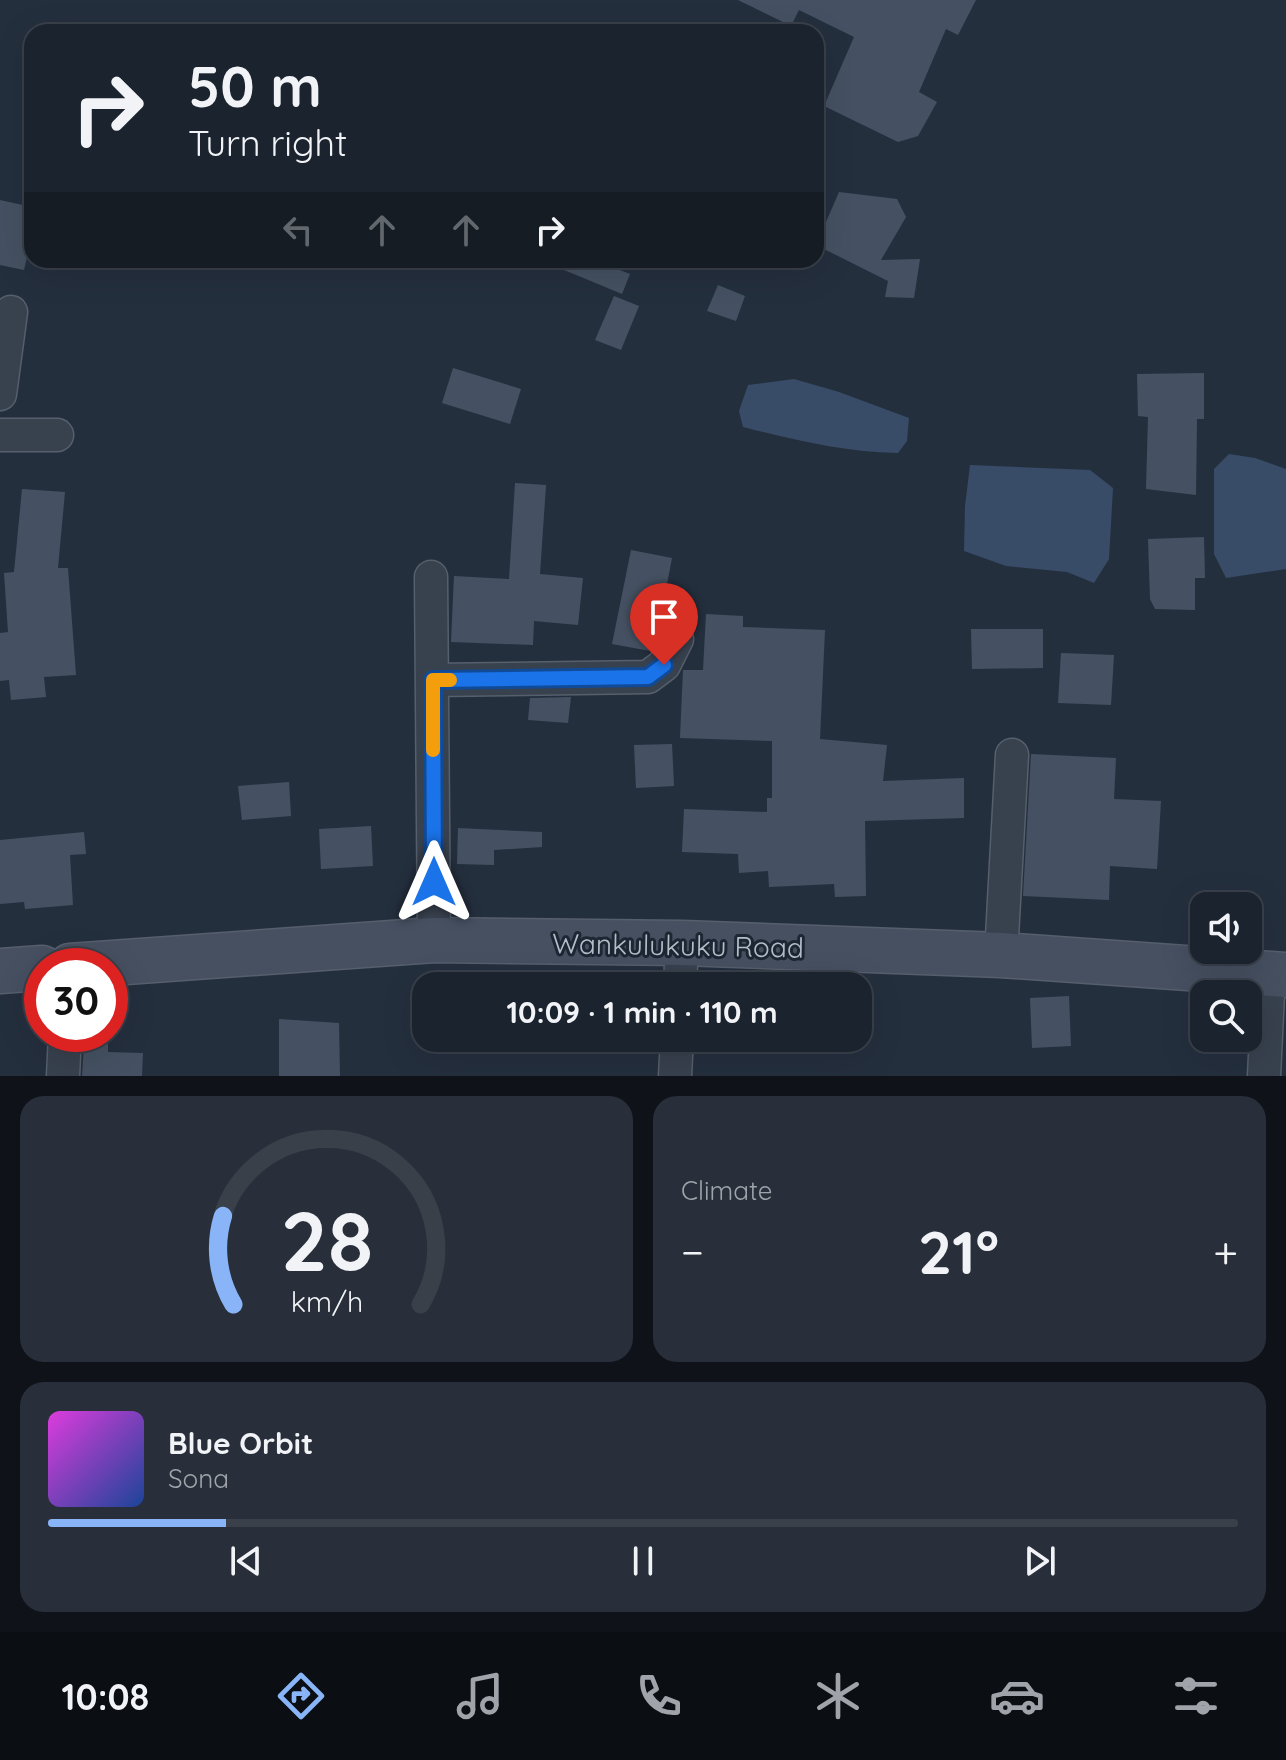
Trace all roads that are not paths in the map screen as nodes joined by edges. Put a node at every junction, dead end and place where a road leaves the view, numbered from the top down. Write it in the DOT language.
graph roads {
  1 [pos="11,312"];
  2 [pos="0,394"];
  3 [pos="0,435"];
  4 [pos="57,435"];
  5 [pos="431,577"];
  6 [pos="677,639"];
  7 [pos="433,680"];
  8 [pos="1012,755"];
  9 [pos="434,940"];
  10 [pos="682,943"];
  11 [pos="1001,955"];
  12 [pos="128,962"];
  13 [pos="24,969"];
  14 [pos="0,971"];
  15 [pos="681,972"];
  16 [pos="1278,974"];
  17 [pos="64,1052"];
  18 [pos="676,1052"];
  19 [pos="63,1076"];
  20 [pos="675,1076"];
  21 [pos="1264,1076"];
  1 -- 2 [label="street"];
  3 -- 4 [label="street"];
  5 -- 7 [label="street"];
  6 -- 7 [label="street"];
  7 -- 9 [label="street"];
  8 -- 11 [label="street"];
  9 -- 10 [label="main road, Wankulukuku Road"];
  9 -- 12 [label="main road, Wankulukuku Road"];
  10 -- 11 [label="main road, Wankulukuku Road"];
  10 -- 15 [label="street"];
  11 -- 16 [label="main road, Wankulukuku Road"];
  13 -- 14 [label="main road"];
  16 -- 21 [label="street"];
  17 -- 19 [label="street"];
  18 -- 20 [label="street"];
}
